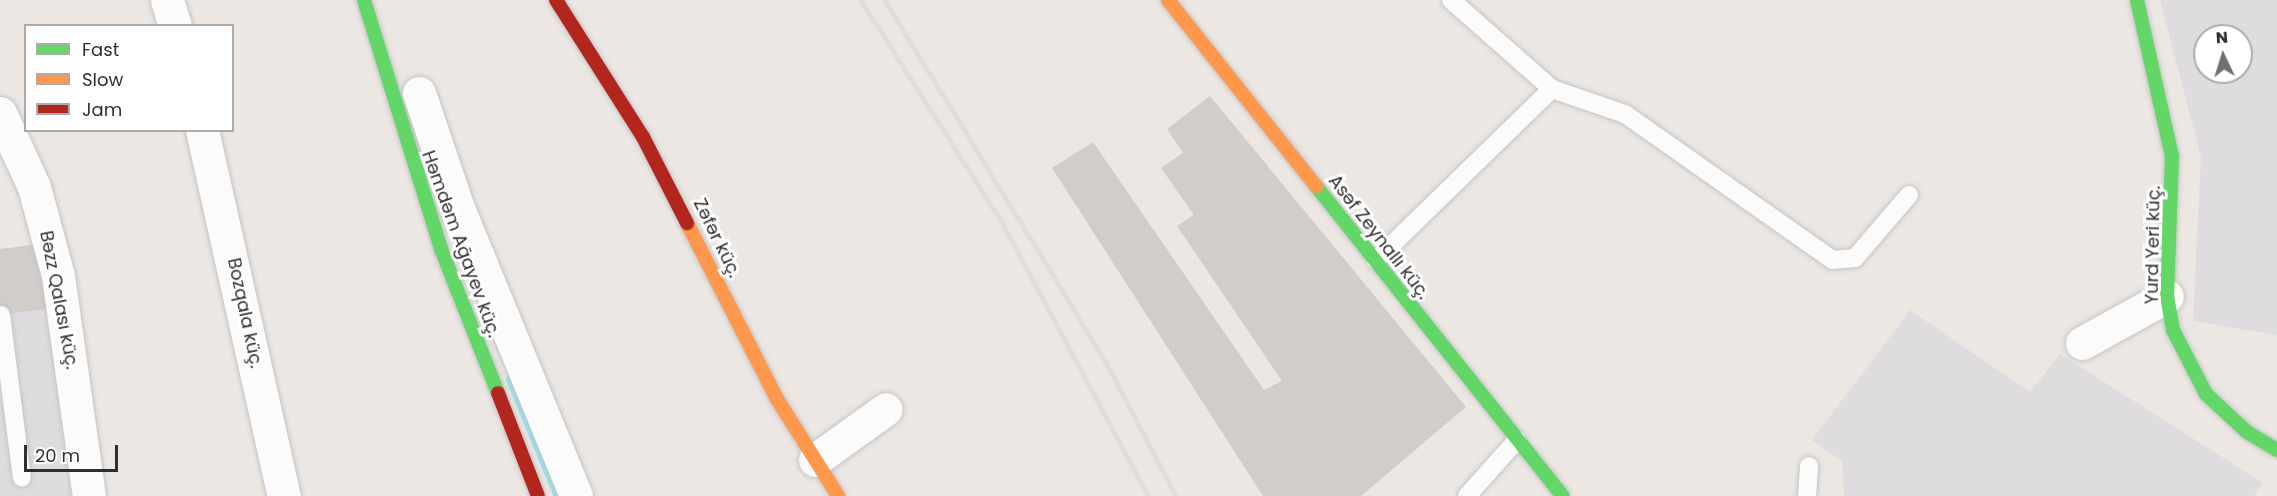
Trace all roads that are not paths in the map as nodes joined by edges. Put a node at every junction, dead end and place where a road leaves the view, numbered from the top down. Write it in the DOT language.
graph roads {
  1 [pos="167,0"];
  2 [pos="364,0"];
  3 [pos="556,0"];
  4 [pos="1168,0"];
  5 [pos="1451,0"];
  6 [pos="2137,0"];
  7 [pos="174,24"];
  8 [pos="1552,88"];
  9 [pos="418,93"];
  10 [pos="1,120"];
  11 [pos="202,132"];
  12 [pos="1909,195"];
  13 [pos="1376,260"];
  14 [pos="2167,296"];
  15 [pos="1,315"];
  16 [pos="2082,343"];
  17 [pos="886,409"];
  18 [pos="1517,440"];
  19 [pos="2277,450"];
  20 [pos="815,460"];
  21 [pos="1809,466"];
  22 [pos="22,478"];
  23 [pos="89,496"];
  24 [pos="285,496"];
  25 [pos="538,496"];
  26 [pos="576,496"];
  27 [pos="838,496"];
  28 [pos="1467,496"];
  29 [pos="1563,496"];
  30 [pos="1807,496"];
  1 -- 7 [label="street"];
  2 -- 25 [label="street, Həmdəm Ağayev küç."];
  3 -- 20 [label="street, Zəfər küç."];
  4 -- 13 [label="street, Asəf Zeynallı küç."];
  5 -- 8 [label="lane"];
  6 -- 14 [label="street, Yurd Yeri küç."];
  8 -- 12 [label="lane"];
  8 -- 13 [label="lane"];
  9 -- 26 [label="street"];
  10 -- 23 [label="street, Bəzz Qalası küç."];
  11 -- 24 [label="street, Bozqala küç."];
  13 -- 18 [label="street, Asəf Zeynallı küç."];
  14 -- 16 [label="street"];
  14 -- 19 [label="street, Yurd Yeri küç."];
  15 -- 22 [label="lane"];
  17 -- 20 [label="street"];
  18 -- 28 [label="lane"];
  18 -- 29 [label="street, Asəf Zeynallı küç."];
  20 -- 27 [label="street, Zəfər küç."];
  21 -- 30 [label="lane"];
}
